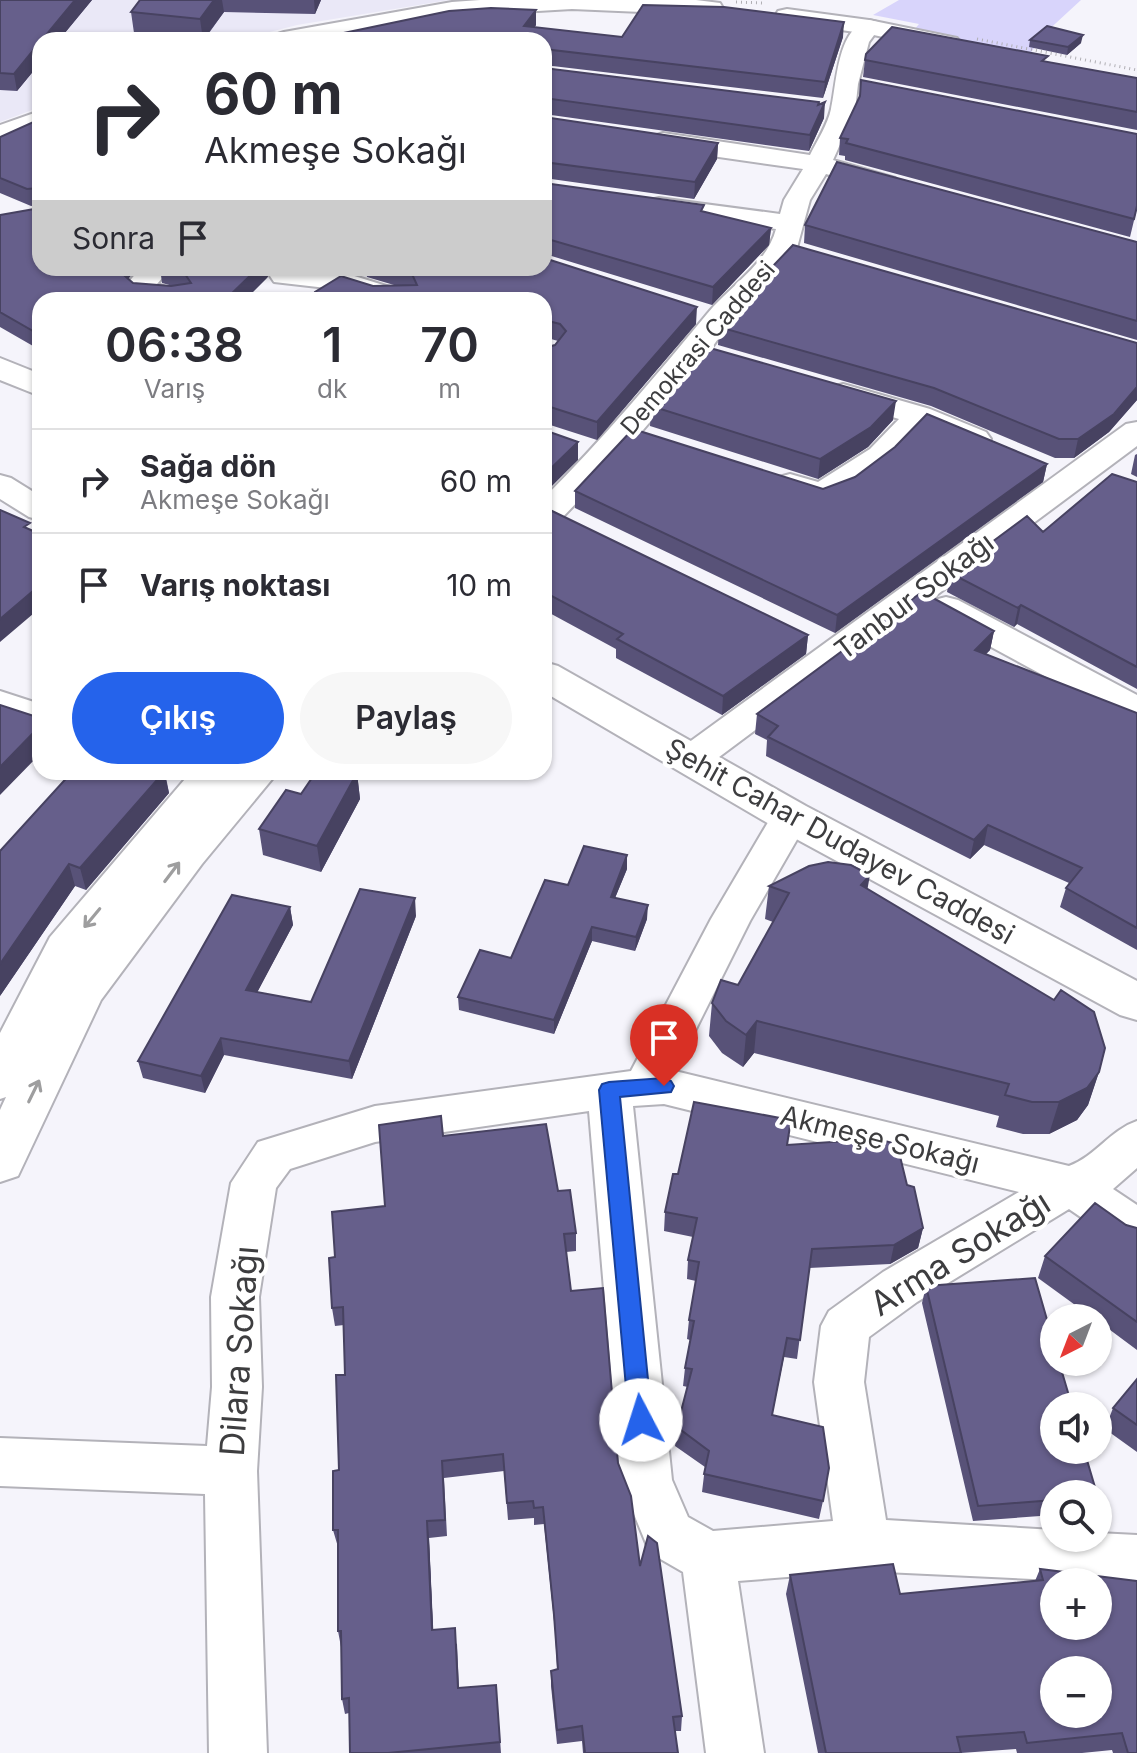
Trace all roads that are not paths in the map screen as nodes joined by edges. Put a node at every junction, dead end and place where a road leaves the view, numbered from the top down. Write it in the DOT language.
graph roads {
  1 [pos="542,2"];
  2 [pos="737,10"];
  3 [pos="766,14"];
  4 [pos="869,27"];
  5 [pos="327,32"];
  6 [pos="972,48"];
  7 [pos="877,90"];
  8 [pos="845,98"];
  9 [pos="813,107"];
  10 [pos="32,122"];
  11 [pos="0,135"];
  12 [pos="636,137"];
  13 [pos="819,164"];
  14 [pos="907,188"];
  15 [pos="632,202"];
  16 [pos="787,236"];
  17 [pos="816,258"];
  18 [pos="149,276"];
  19 [pos="288,281"];
  20 [pos="153,292"];
  21 [pos="378,292"];
  22 [pos="688,310"];
  23 [pos="718,319"];
  24 [pos="695,351"];
  25 [pos="725,359"];
  26 [pos="0,368"];
  27 [pos="32,382"];
  28 [pos="815,385"];
  29 [pos="919,415"];
  30 [pos="626,431"];
  31 [pos="1137,431"];
  32 [pos="656,441"];
  33 [pos="574,445"];
  34 [pos="1006,452"];
  35 [pos="604,456"];
  36 [pos="1035,464"];
  37 [pos="762,475"];
  38 [pos="1099,476"];
  39 [pos="0,485"];
  40 [pos="32,505"];
  41 [pos="557,518"];
  42 [pos="915,592"];
  43 [pos="552,680"];
  44 [pos="0,703"];
  45 [pos="1137,710"];
  46 [pos="32,714"];
  47 [pos="690,760"];
  48 [pos="201,780"];
  49 [pos="250,780"];
  50 [pos="791,817"];
  51 [pos="1137,1002"];
  52 [pos="0,1080"];
  53 [pos="627,1089"];
  54 [pos="1137,1139"];
  55 [pos="0,1161"];
  56 [pos="1070,1185"];
  57 [pos="1137,1230"];
  58 [pos="0,1462"];
  59 [pos="231,1471"];
  60 [pos="863,1545"];
  61 [pos="708,1557"];
  62 [pos="1137,1561"];
  63 [pos="238,1753"];
  64 [pos="735,1753"];
  1 -- 2 [label="street"];
  1 -- 5 [label="street"];
  3 -- 4 [label="street"];
  4 -- 6 [label="street"];
  4 -- 8 [label="street, Demokrasi Caddesi"];
  7 -- 8 [label="street"];
  8 -- 9 [label="street"];
  8 -- 13 [label="street, Demokrasi Caddesi"];
  10 -- 11 [label="street"];
  12 -- 13 [label="street"];
  13 -- 14 [label="street"];
  13 -- 16 [label="street, Demokrasi Caddesi"];
  15 -- 16 [label="street"];
  16 -- 17 [label="street"];
  16 -- 23 [label="street, Demokrasi Caddesi"];
  18 -- 20 [label="street"];
  19 -- 21 [label="street"];
  22 -- 23 [label="street"];
  23 -- 24 [label="street, Demokrasi Caddesi"];
  24 -- 25 [label="street"];
  24 -- 30 [label="street, Demokrasi Caddesi"];
  26 -- 27 [label="street"];
  28 -- 29 [label="street"];
  29 -- 34 [label="street"];
  29 -- 37 [label="street"];
  30 -- 32 [label="street"];
  30 -- 35 [label="street, Demokrasi Caddesi"];
  31 -- 38 [label="street, Tanbur Sokağı"];
  33 -- 35 [label="street"];
  35 -- 41 [label="street, Demokrasi Caddesi"];
  36 -- 38 [label="street"];
  38 -- 42 [label="street, Tanbur Sokağı"];
  39 -- 40 [label="street"];
  42 -- 45 [label="street"];
  42 -- 47 [label="street, Tanbur Sokağı"];
  43 -- 47 [label="street, Şehit Cahar Dudayev Caddesi"];
  44 -- 46 [label="street"];
  47 -- 50 [label="street, Şehit Cahar Dudayev Caddesi"];
  48 -- 52 [label="street, one-way"];
  55 -- 49 [label="street, one-way"];
  50 -- 51 [label="street, Şehit Cahar Dudayev Caddesi"];
  50 -- 53 [label="street"];
  53 -- 56 [label="street, Akmeşe Sokağı"];
  53 -- 59 [label="street, Dilara Sokağı"];
  53 -- 61 [label="street"];
  54 -- 56 [label="street, Arma Sokağı"];
  56 -- 57 [label="street, Akmeşe Sokağı"];
  56 -- 60 [label="street, Arma Sokağı"];
  58 -- 59 [label="street"];
  59 -- 63 [label="street, Dilara Sokağı"];
  60 -- 61 [label="street"];
  60 -- 62 [label="street"];
  61 -- 64 [label="street"];
}
